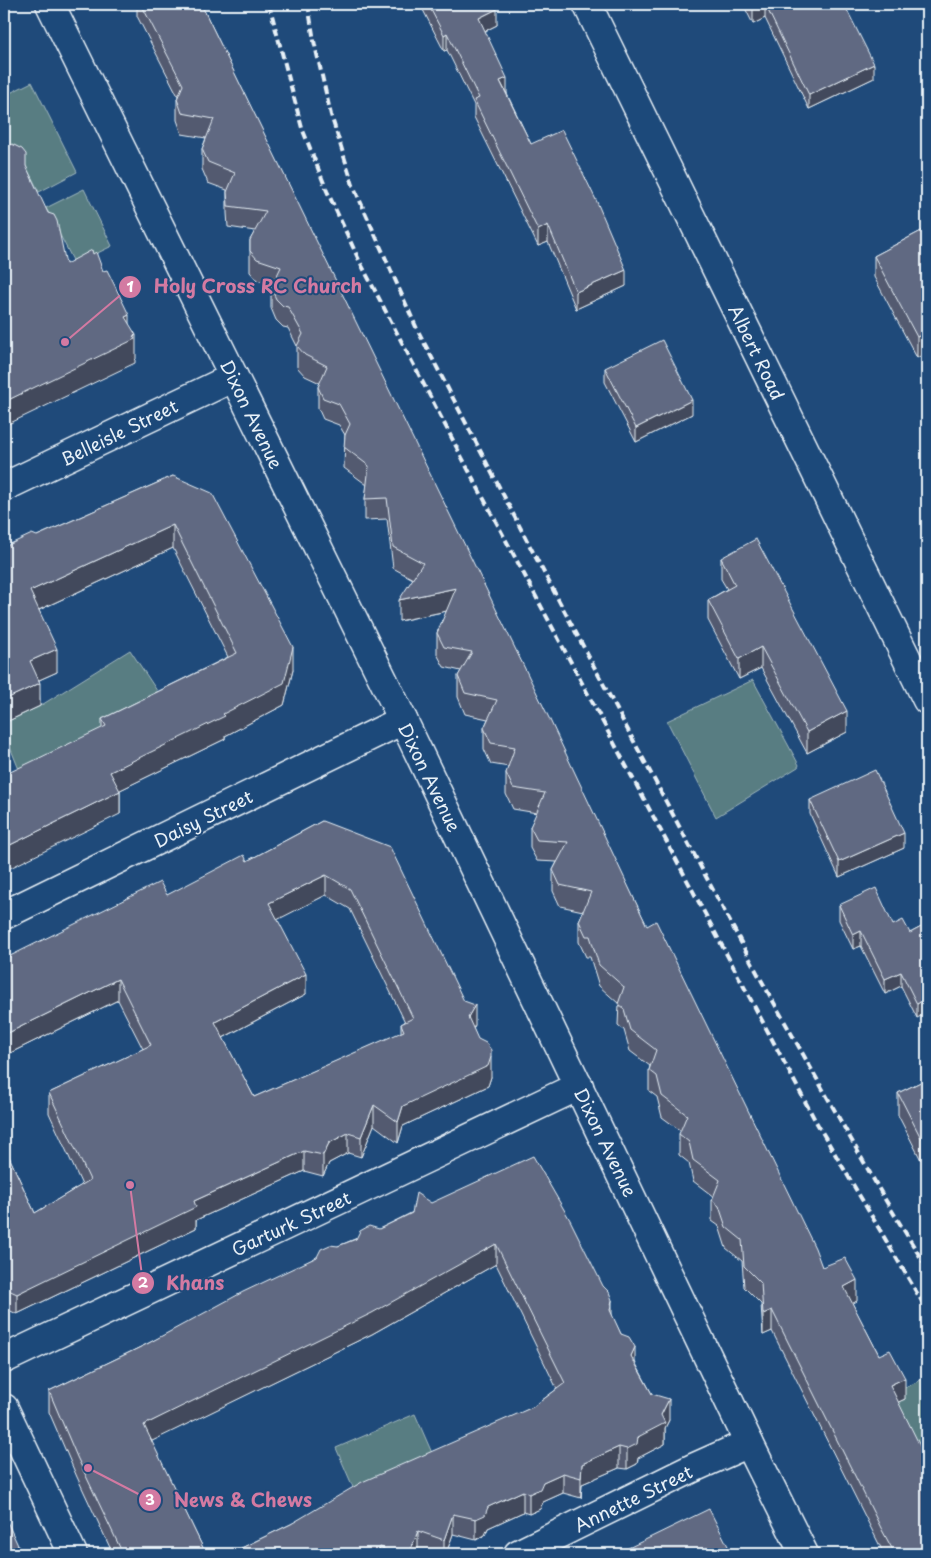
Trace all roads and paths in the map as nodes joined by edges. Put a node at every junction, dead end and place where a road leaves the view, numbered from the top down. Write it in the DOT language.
graph roads {
  1 [pos="50,4"];
  2 [pos="587,4"];
  3 [pos="234,377"];
  4 [pos="4,487"];
  5 [pos="927,700"];
  6 [pos="403,720"];
  7 [pos="4,915"];
  8 [pos="579,1086"];
  9 [pos="4,1360"];
  10 [pos="4,1408"];
  11 [pos="749,1443"];
  12 [pos="73,1554"];
  13 [pos="518,1554"];
  14 [pos="804,1554"];
  1 -- 3 [label="street, Dixon Avenue"];
  2 -- 5 [label="street, Albert Road"];
  3 -- 4 [label="street, Belleisle Street"];
  3 -- 6 [label="street, Dixon Avenue"];
  6 -- 7 [label="street, Daisy Street"];
  6 -- 8 [label="street, Dixon Avenue"];
  8 -- 9 [label="street, Garturk Street"];
  8 -- 11 [label="street, Dixon Avenue"];
  10 -- 12 [label="street"];
  11 -- 13 [label="street, Annette Street"];
  11 -- 14 [label="street, Dixon Avenue"];
}
